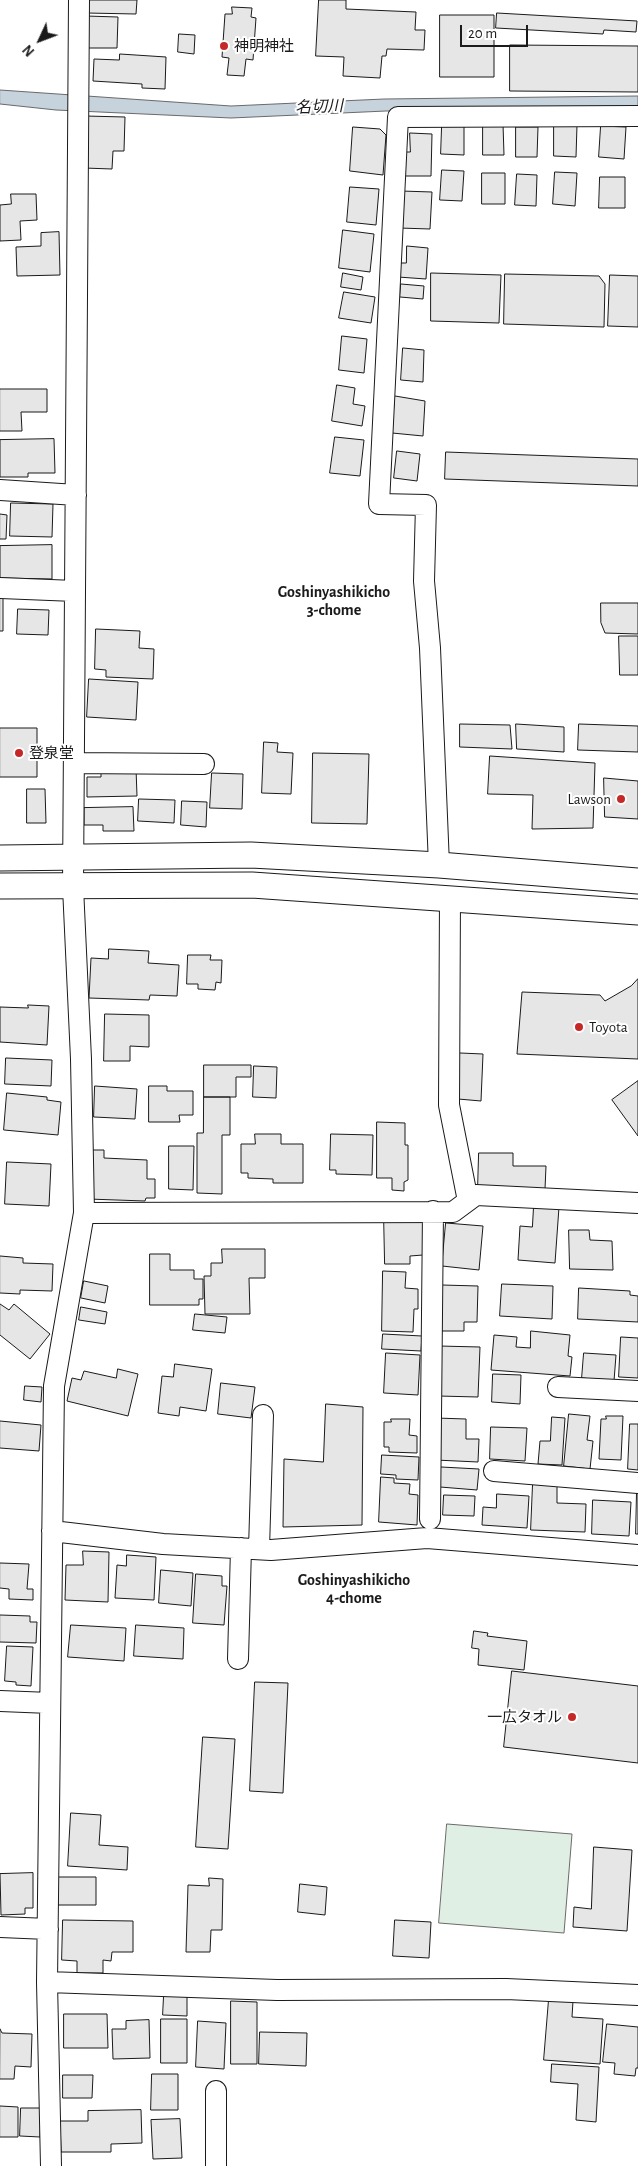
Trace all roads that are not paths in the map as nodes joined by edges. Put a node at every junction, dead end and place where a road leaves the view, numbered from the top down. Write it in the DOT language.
graph roads {
  1 [pos="79,0"];
  2 [pos="638,116"];
  3 [pos="0,490"];
  4 [pos="76,494"];
  5 [pos="0,588"];
  6 [pos="75,591"];
  7 [pos="74,763"];
  8 [pos="204,764"];
  9 [pos="0,858"];
  10 [pos="74,858"];
  11 [pos="439,865"];
  12 [pos="638,881"];
  13 [pos="0,886"];
  14 [pos="72,887"];
  15 [pos="450,898"];
  16 [pos="638,912"];
  17 [pos="468,1201"];
  18 [pos="638,1203"];
  19 [pos="433,1212"];
  20 [pos="84,1213"];
  21 [pos="558,1387"];
  22 [pos="638,1391"];
  23 [pos="263,1415"];
  24 [pos="494,1471"];
  25 [pos="638,1482"];
  26 [pos="430,1519"];
  27 [pos="52,1531"];
  28 [pos="250,1549"];
  29 [pos="638,1555"];
  30 [pos="238,1659"];
  31 [pos="0,1701"];
  32 [pos="50,1704"];
  33 [pos="0,1928"];
  34 [pos="48,1929"];
  35 [pos="47,1982"];
  36 [pos="638,1995"];
  37 [pos="216,2091"];
  38 [pos="51,2166"];
  39 [pos="216,2166"];
  1 -- 4 [label="street"];
  2 -- 11 [label="street"];
  3 -- 4 [label="street"];
  4 -- 6 [label="street"];
  5 -- 6 [label="street"];
  6 -- 7 [label="street"];
  7 -- 8 [label="street"];
  7 -- 10 [label="street"];
  9 -- 10 [label="street"];
  10 -- 11 [label="street"];
  10 -- 14 [label="street"];
  11 -- 12 [label="street"];
  13 -- 14 [label="street"];
  14 -- 15 [label="street"];
  14 -- 20 [label="street"];
  15 -- 16 [label="street"];
  15 -- 17 [label="street"];
  17 -- 18 [label="street"];
  17 -- 19 [label="street"];
  19 -- 20 [label="street"];
  19 -- 26 [label="street"];
  20 -- 27 [label="street"];
  21 -- 22 [label="street"];
  23 -- 28 [label="street"];
  24 -- 25 [label="street"];
  27 -- 28 [label="street"];
  27 -- 32 [label="street"];
  28 -- 29 [label="street"];
  28 -- 30 [label="street"];
  31 -- 32 [label="street"];
  32 -- 34 [label="street"];
  33 -- 34 [label="street"];
  34 -- 35 [label="street"];
  35 -- 36 [label="street"];
  35 -- 38 [label="street"];
  37 -- 39 [label="street"];
}
